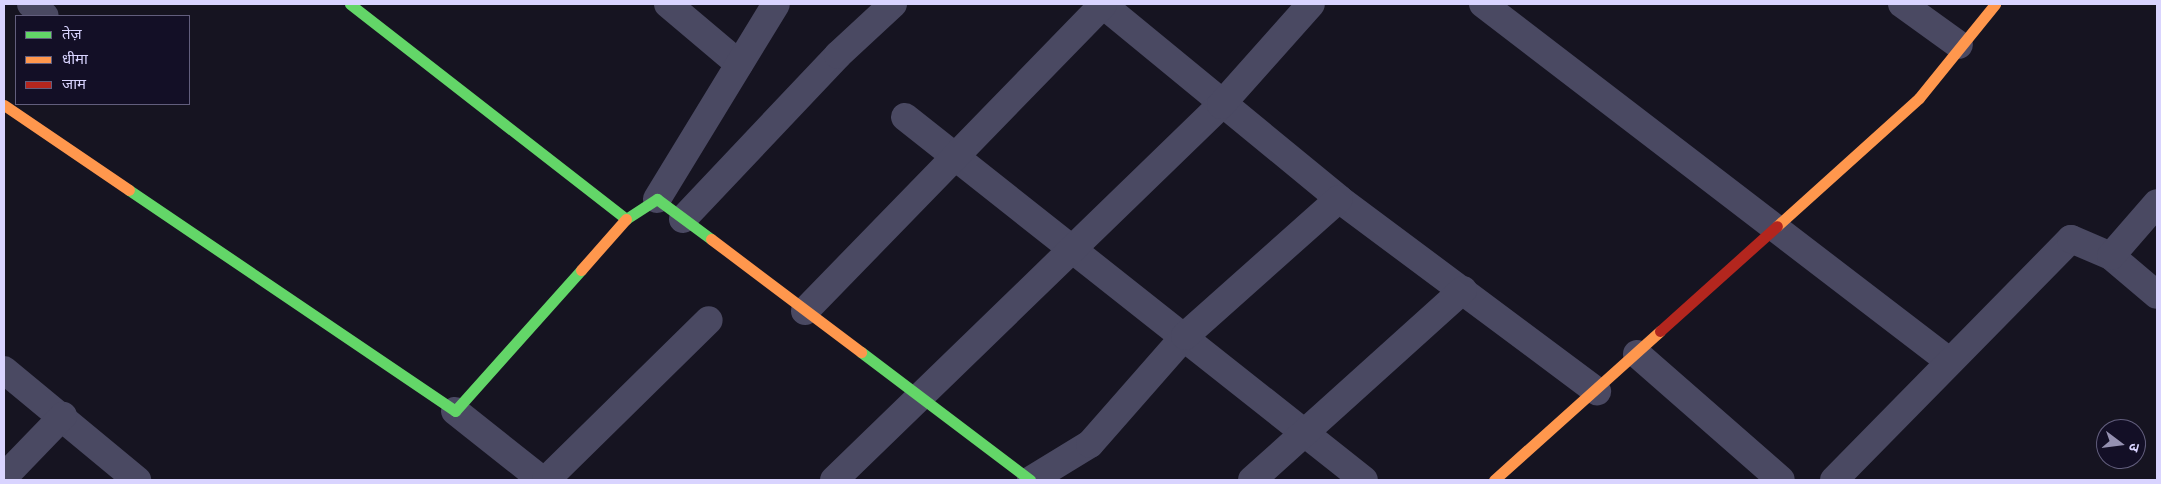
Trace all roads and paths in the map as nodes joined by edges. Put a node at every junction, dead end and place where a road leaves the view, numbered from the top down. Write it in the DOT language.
graph roads {
  1 [pos="31,4"];
  2 [pos="350,4"];
  3 [pos="668,4"];
  4 [pos="776,4"];
  5 [pos="893,4"];
  6 [pos="1103,4"];
  7 [pos="1311,4"];
  8 [pos="1482,4"];
  9 [pos="1902,4"];
  10 [pos="1995,4"];
  11 [pos="44,15"];
  12 [pos="1959,45"];
  13 [pos="739,64"];
  14 [pos="4,105"];
  15 [pos="1221,105"];
  16 [pos="905,117"];
  17 [pos="954,157"];
  18 [pos="656,199"];
  19 [pos="1339,199"];
  20 [pos="2157,203"];
  21 [pos="626,219"];
  22 [pos="683,219"];
  23 [pos="1774,228"];
  24 [pos="1070,251"];
  25 [pos="2111,256"];
  26 [pos="1463,290"];
  27 [pos="2157,296"];
  28 [pos="805,310"];
  29 [pos="710,320"];
  30 [pos="1185,336"];
  31 [pos="1638,354"];
  32 [pos="1950,362"];
  33 [pos="4,370"];
  34 [pos="1598,390"];
  35 [pos="921,398"];
  36 [pos="455,411"];
  37 [pos="63,416"];
  38 [pos="1308,432"];
  39 [pos="4,477"];
  40 [pos="137,480"];
  41 [pos="542,480"];
  42 [pos="546,480"];
  43 [pos="834,480"];
  44 [pos="1031,480"];
  45 [pos="1252,480"];
  46 [pos="1364,480"];
  47 [pos="1494,480"];
  48 [pos="1781,480"];
  49 [pos="1834,480"];
  1 -- 11 [label="street"];
  2 -- 21 [label="street"];
  3 -- 13 [label="street"];
  4 -- 13 [label="street"];
  5 -- 22 [label="street"];
  6 -- 15 [label="street"];
  6 -- 17 [label="street"];
  7 -- 15 [label="street"];
  8 -- 23 [label="street"];
  9 -- 12 [label="street"];
  10 -- 12 [label="street"];
  12 -- 23 [label="street"];
  13 -- 18 [label="street"];
  14 -- 36 [label="street"];
  15 -- 19 [label="street"];
  15 -- 24 [label="street"];
  16 -- 17 [label="street"];
  17 -- 24 [label="street"];
  17 -- 28 [label="street"];
  18 -- 21 [label="street"];
  18 -- 22 [label="street"];
  19 -- 26 [label="street"];
  19 -- 30 [label="street"];
  20 -- 25 [label="street"];
  21 -- 36 [label="street"];
  22 -- 28 [label="street"];
  23 -- 31 [label="street"];
  23 -- 32 [label="street"];
  24 -- 30 [label="street"];
  24 -- 35 [label="street"];
  25 -- 27 [label="street"];
  25 -- 32 [label="street"];
  26 -- 34 [label="street"];
  26 -- 38 [label="street"];
  28 -- 35 [label="street"];
  29 -- 42 [label="street"];
  30 -- 38 [label="street"];
  30 -- 44 [label="street"];
  31 -- 34 [label="street"];
  31 -- 48 [label="street"];
  32 -- 49 [label="street"];
  33 -- 37 [label="street"];
  34 -- 47 [label="street"];
  35 -- 43 [label="street"];
  35 -- 44 [label="street"];
  36 -- 41 [label="street"];
  37 -- 39 [label="street"];
  37 -- 40 [label="street"];
  38 -- 45 [label="street"];
  38 -- 46 [label="street"];
}
